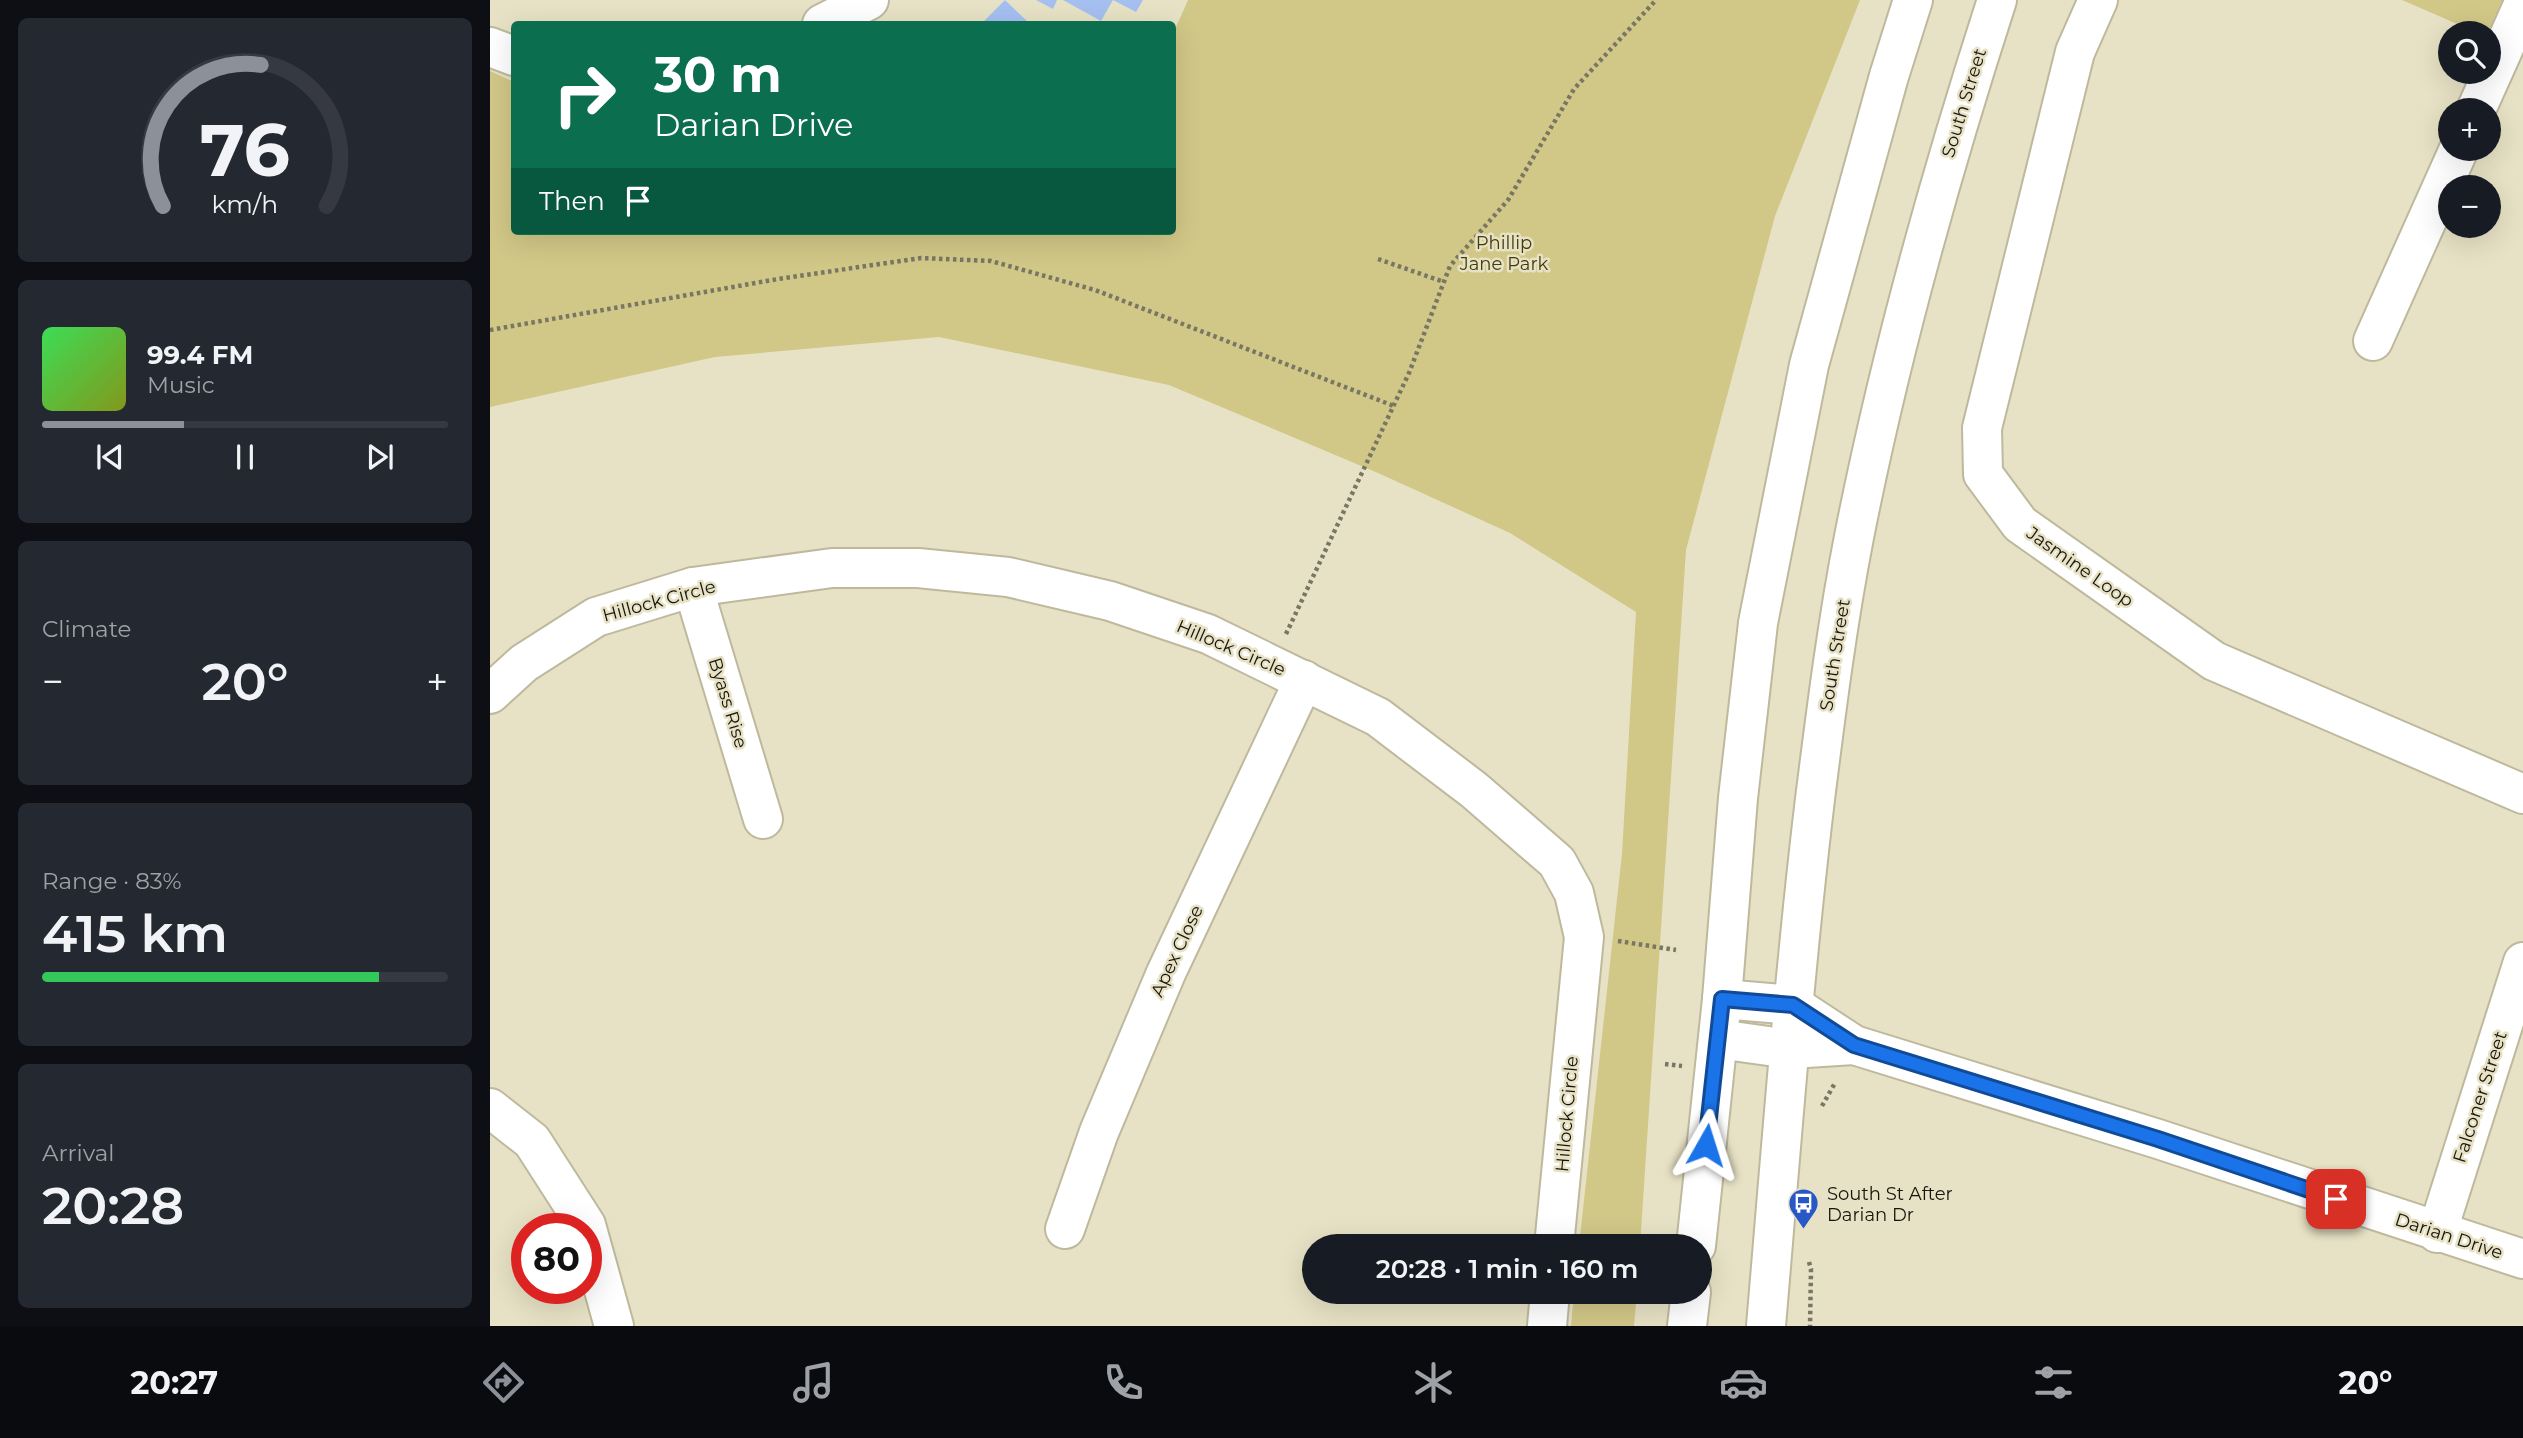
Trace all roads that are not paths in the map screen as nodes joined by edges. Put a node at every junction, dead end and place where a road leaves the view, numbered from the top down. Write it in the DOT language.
graph roads {
  1 [pos="869,0"];
  2 [pos="1913,0"];
  3 [pos="1997,0"];
  4 [pos="2098,0"];
  5 [pos="2517,0"];
  6 [pos="2523,3"];
  7 [pos="828,21"];
  8 [pos="490,47"];
  9 [pos="511,55"];
  10 [pos="2481,98"];
  11 [pos="2454,161"];
  12 [pos="2373,341"];
  13 [pos="693,587"];
  14 [pos="1288,672"];
  15 [pos="490,694"];
  16 [pos="2523,794"];
  17 [pos="763,819"];
  18 [pos="2523,962"];
  19 [pos="1722,999"];
  20 [pos="1793,1005"];
  21 [pos="1717,1040"];
  22 [pos="1854,1045"];
  23 [pos="1790,1049"];
  24 [pos="490,1108"];
  25 [pos="1065,1229"];
  26 [pos="2437,1233"];
  27 [pos="1555,1234"];
  28 [pos="1697,1234"];
  29 [pos="2523,1259"];
  30 [pos="1549,1304"];
  31 [pos="1690,1304"];
  32 [pos="614,1326"];
  33 [pos="1547,1326"];
  34 [pos="1687,1326"];
  35 [pos="1766,1326"];
  1 -- 7 [label="main road"];
  2 -- 19 [label="main road"];
  3 -- 20 [label="main road, South Street"];
  4 -- 16 [label="main road, Jasmine Loop"];
  5 -- 6 [label="main road"];
  6 -- 10 [label="main road"];
  8 -- 9 [label="main road"];
  11 -- 12 [label="main road"];
  13 -- 14 [label="main road, Hillock Circle"];
  13 -- 15 [label="main road, Hillock Circle"];
  13 -- 17 [label="main road, Byass Rise"];
  14 -- 25 [label="main road, Apex Close"];
  14 -- 27 [label="main road, Hillock Circle"];
  18 -- 26 [label="main road, Falconer Street"];
  19 -- 20 [label="main road, Darian Drive"];
  19 -- 21 [label="main road"];
  20 -- 22 [label="main road, Darian Drive"];
  20 -- 23 [label="main road, South Street"];
  21 -- 23 [label="main road, Darian Drive"];
  21 -- 28 [label="main road"];
  22 -- 23 [label="main road, Darian Drive"];
  22 -- 26 [label="main road, Darian Drive"];
  23 -- 35 [label="main road, South Street"];
  24 -- 32 [label="main road"];
  26 -- 29 [label="main road, Darian Drive"];
  30 -- 33 [label="main road"];
  31 -- 34 [label="main road"];
}
